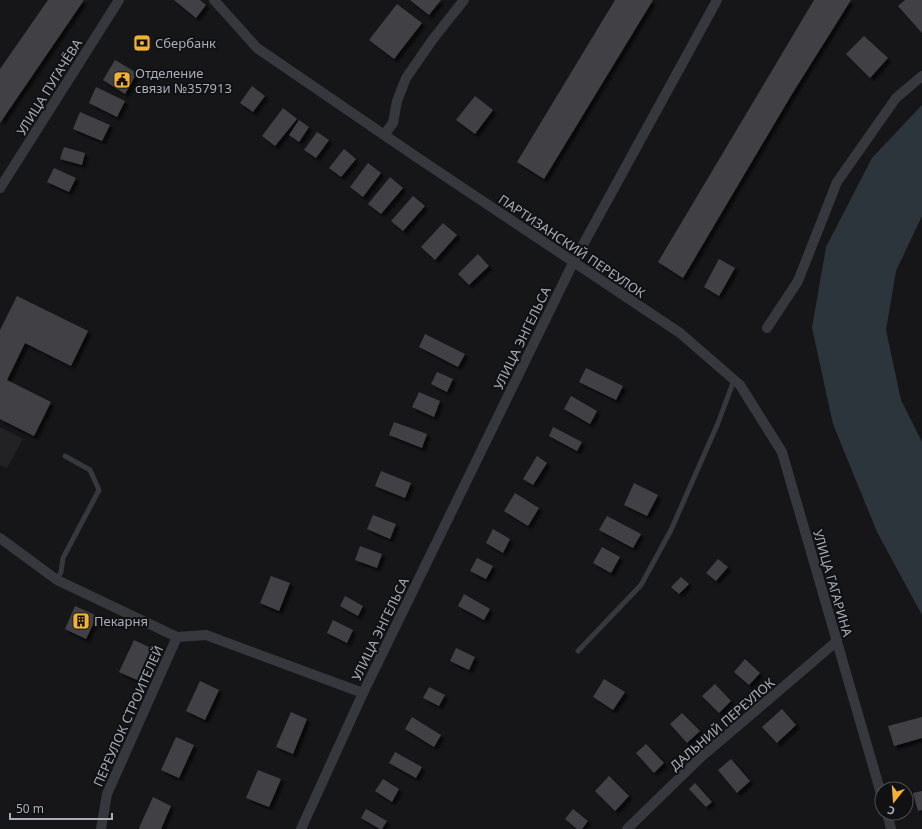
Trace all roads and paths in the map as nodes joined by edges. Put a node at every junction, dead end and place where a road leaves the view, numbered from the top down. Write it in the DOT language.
graph roads {
  1 [pos="119,0"];
  2 [pos="214,0"];
  3 [pos="464,0"];
  4 [pos="717,0"];
  5 [pos="922,76"];
  6 [pos="384,135"];
  7 [pos="0,188"];
  8 [pos="574,262"];
  9 [pos="767,328"];
  10 [pos="737,383"];
  11 [pos="65,456"];
  12 [pos="0,538"];
  13 [pos="57,580"];
  14 [pos="177,637"];
  15 [pos="837,641"];
  16 [pos="578,651"];
  17 [pos="363,693"];
  18 [pos="877,781"];
  19 [pos="101,829"];
  20 [pos="301,829"];
  21 [pos="627,829"];
  1 -- 7 [label="street, УЛИЦА ПУГАЧЁВА"];
  2 -- 6 [label="street, ПАРТИЗАНСКИЙ ПЕРЕУЛОК"];
  3 -- 6 [label="street"];
  4 -- 8 [label="street, УЛИЦА ЭНГЕЛЬСА"];
  5 -- 9 [label="street"];
  6 -- 8 [label="street, ПАРТИЗАНСКИЙ ПЕРЕУЛОК"];
  8 -- 10 [label="street, ПАРТИЗАНСКИЙ ПЕРЕУЛОК"];
  8 -- 17 [label="street, УЛИЦА ЭНГЕЛЬСА"];
  10 -- 15 [label="street, УЛИЦА ГАГАРИНА"];
  10 -- 16 [label="lane"];
  11 -- 13 [label="lane"];
  12 -- 13 [label="street, УЛИЦА ЭНГЕЛЬСА"];
  13 -- 14 [label="street, УЛИЦА ЭНГЕЛЬСА"];
  14 -- 17 [label="street, УЛИЦА ЭНГЕЛЬСА"];
  14 -- 19 [label="street, ПЕРЕУЛОК СТРОИТЕЛЕЙ"];
  15 -- 18 [label="street, УЛИЦА ГАГАРИНА"];
  15 -- 21 [label="street, ДАЛЬНИЙ ПЕРЕУЛОК"];
  17 -- 20 [label="street, УЛИЦА ЭНГЕЛЬСА"];
}
